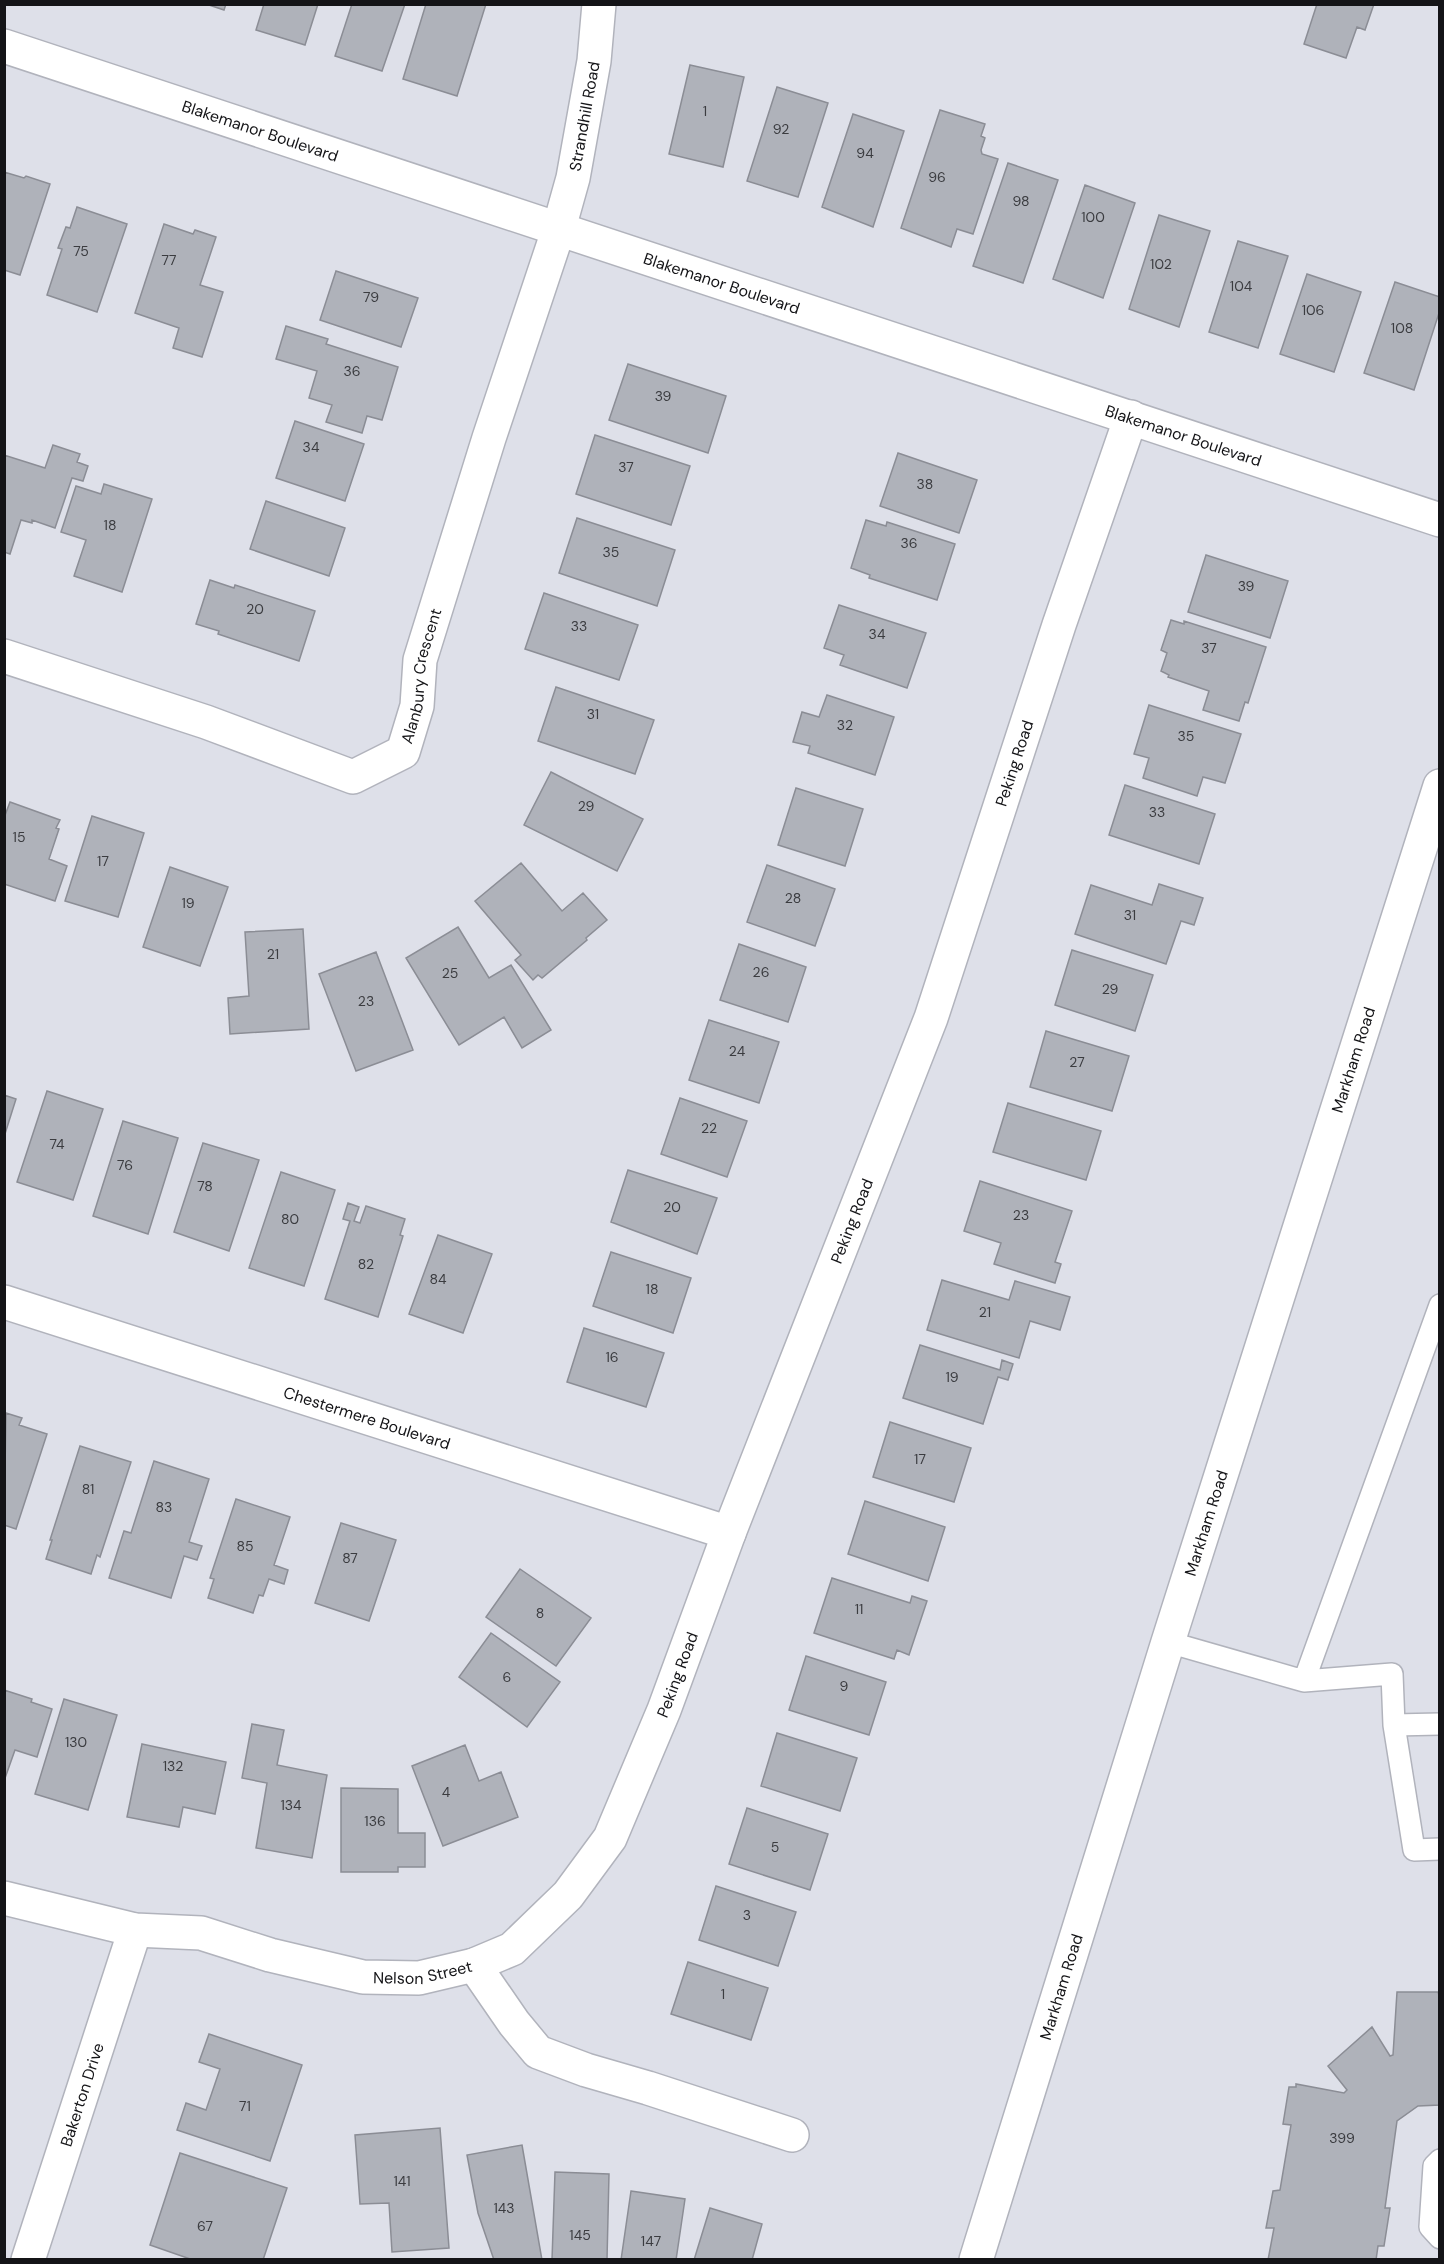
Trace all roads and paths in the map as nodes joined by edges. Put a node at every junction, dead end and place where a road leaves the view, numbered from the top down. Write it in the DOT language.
graph roads {
  1 [pos="599,4"];
  2 [pos="4,46"];
  3 [pos="559,228"];
  4 [pos="1131,417"];
  5 [pos="1440,520"];
  6 [pos="4,656"];
  7 [pos="1440,786"];
  8 [pos="4,1302"];
  9 [pos="1440,1305"];
  10 [pos="729,1533"];
  11 [pos="1168,1642"];
  12 [pos="1304,1681"];
  13 [pos="1440,1724"];
  14 [pos="1394,1725"];
  15 [pos="1440,1849"];
  16 [pos="4,1898"];
  17 [pos="135,1930"];
  18 [pos="474,1965"];
  19 [pos="792,2135"];
  20 [pos="1440,2160"];
  21 [pos="1440,2238"];
  22 [pos="28,2259"];
  23 [pos="976,2259"];
  1 -- 3 [label="street, Strandhill Road"];
  2 -- 3 [label="street, Blakemanor Boulevard"];
  3 -- 4 [label="street, Blakemanor Boulevard"];
  3 -- 6 [label="street, Alanbury Crescent"];
  4 -- 5 [label="street, Blakemanor Boulevard"];
  4 -- 10 [label="street, Peking Road"];
  7 -- 11 [label="street, Markham Road"];
  8 -- 10 [label="street, Chestermere Boulevard"];
  9 -- 12 [label="lane"];
  10 -- 18 [label="street, Peking Road"];
  11 -- 12 [label="lane"];
  11 -- 23 [label="street, Markham Road"];
  12 -- 14 [label="lane"];
  13 -- 14 [label="lane"];
  14 -- 15 [label="lane"];
  16 -- 17 [label="street, Nelson Street"];
  17 -- 18 [label="street, Nelson Street"];
  17 -- 22 [label="street, Bakerton Drive"];
  18 -- 19 [label="street, Nelson Street"];
  20 -- 21 [label="lane"];
}
